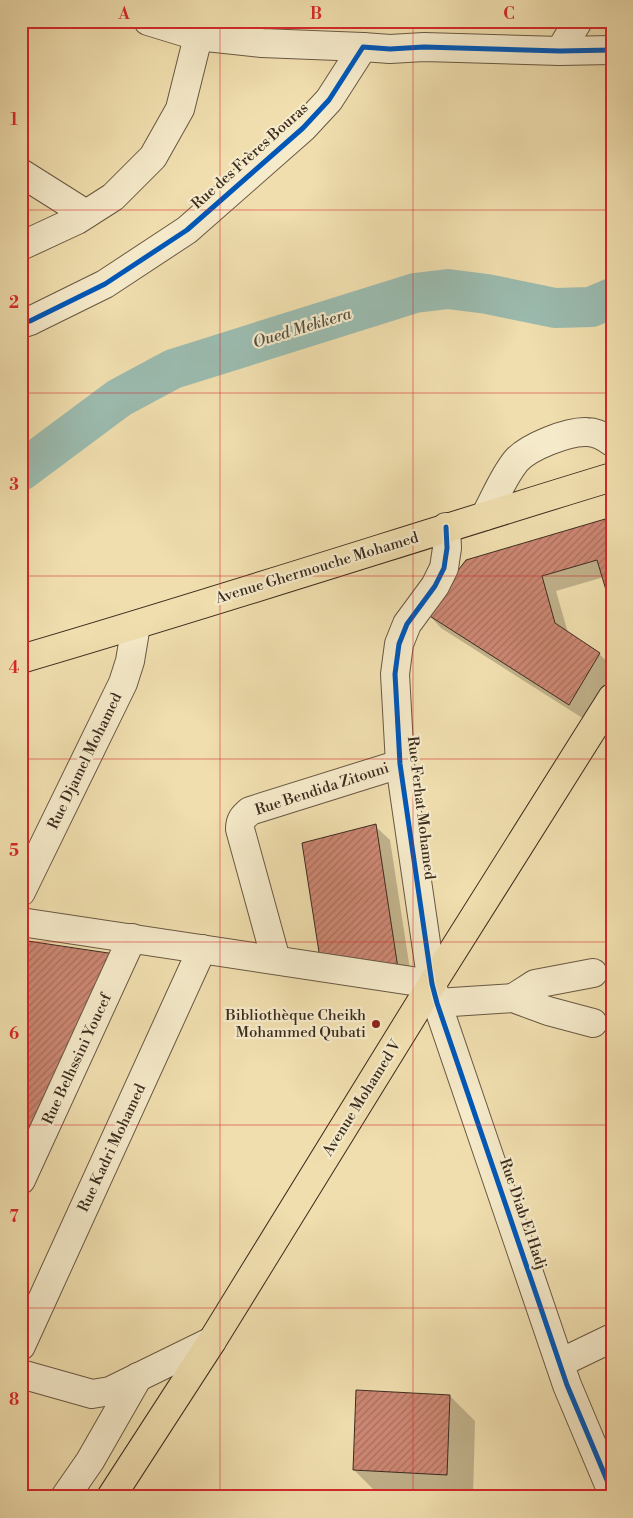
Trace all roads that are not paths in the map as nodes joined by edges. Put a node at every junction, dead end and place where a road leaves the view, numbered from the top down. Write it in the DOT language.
graph roads {
  1 [pos="148,21"];
  2 [pos="578,21"];
  3 [pos="199,28"];
  4 [pos="363,47"];
  5 [pos="560,50"];
  6 [pos="612,50"];
  7 [pos="21,172"];
  8 [pos="86,214"];
  9 [pos="21,246"];
  10 [pos="21,324"];
  11 [pos="612,442"];
  12 [pos="612,477"];
  13 [pos="485,516"];
  14 [pos="446,527"];
  15 [pos="136,625"];
  16 [pos="21,659"];
  17 [pos="612,698"];
  18 [pos="400,764"];
  19 [pos="21,892"];
  20 [pos="21,922"];
  21 [pos="132,938"];
  22 [pos="202,949"];
  23 [pos="276,960"];
  24 [pos="593,972"];
  25 [pos="435,993"];
  26 [pos="513,998"];
  27 [pos="593,1023"];
  28 [pos="21,1180"];
  29 [pos="612,1338"];
  30 [pos="212,1341"];
  31 [pos="21,1346"];
  32 [pos="560,1363"];
  33 [pos="21,1374"];
  34 [pos="138,1377"];
  35 [pos="612,1492"];
  36 [pos="65,1497"];
  37 [pos="110,1497"];
  1 -- 3 [label="street"];
  2 -- 5 [label="street"];
  3 -- 4 [label="street"];
  3 -- 8 [label="street"];
  4 -- 5 [label="street"];
  4 -- 10 [label="street, Rue des Frères Bouras"];
  5 -- 6 [label="street"];
  7 -- 8 [label="street"];
  8 -- 9 [label="street"];
  11 -- 13 [label="street"];
  12 -- 13 [label="main road, Avenue Ghermouche Mohamed"];
  13 -- 14 [label="main road, Avenue Ghermouche Mohamed"];
  14 -- 15 [label="main road, Avenue Ghermouche Mohamed"];
  14 -- 18 [label="street, Rue Ferhat Mohamed"];
  15 -- 16 [label="main road, Avenue Ghermouche Mohamed"];
  15 -- 19 [label="street, Rue Djamel Mohamed"];
  17 -- 25 [label="main road, Avenue Mohamed V"];
  18 -- 23 [label="street, Rue Bendida Zitouni"];
  18 -- 25 [label="street, Rue Ferhat Mohamed"];
  20 -- 21 [label="street"];
  21 -- 22 [label="street"];
  21 -- 28 [label="street, Rue Belhssini Youcef"];
  22 -- 23 [label="street"];
  22 -- 31 [label="street, Rue Kadri Mohamed"];
  23 -- 25 [label="street"];
  24 -- 26 [label="street"];
  25 -- 26 [label="street"];
  25 -- 30 [label="main road, Avenue Mohamed V"];
  25 -- 32 [label="street, Rue Diab El Hadj"];
  26 -- 27 [label="street"];
  29 -- 32 [label="street"];
  30 -- 34 [label="street"];
  30 -- 37 [label="main road, Avenue Mohamed V"];
  32 -- 35 [label="street, Rue Diab El Hadj"];
  33 -- 34 [label="street"];
  34 -- 36 [label="street"];
}
